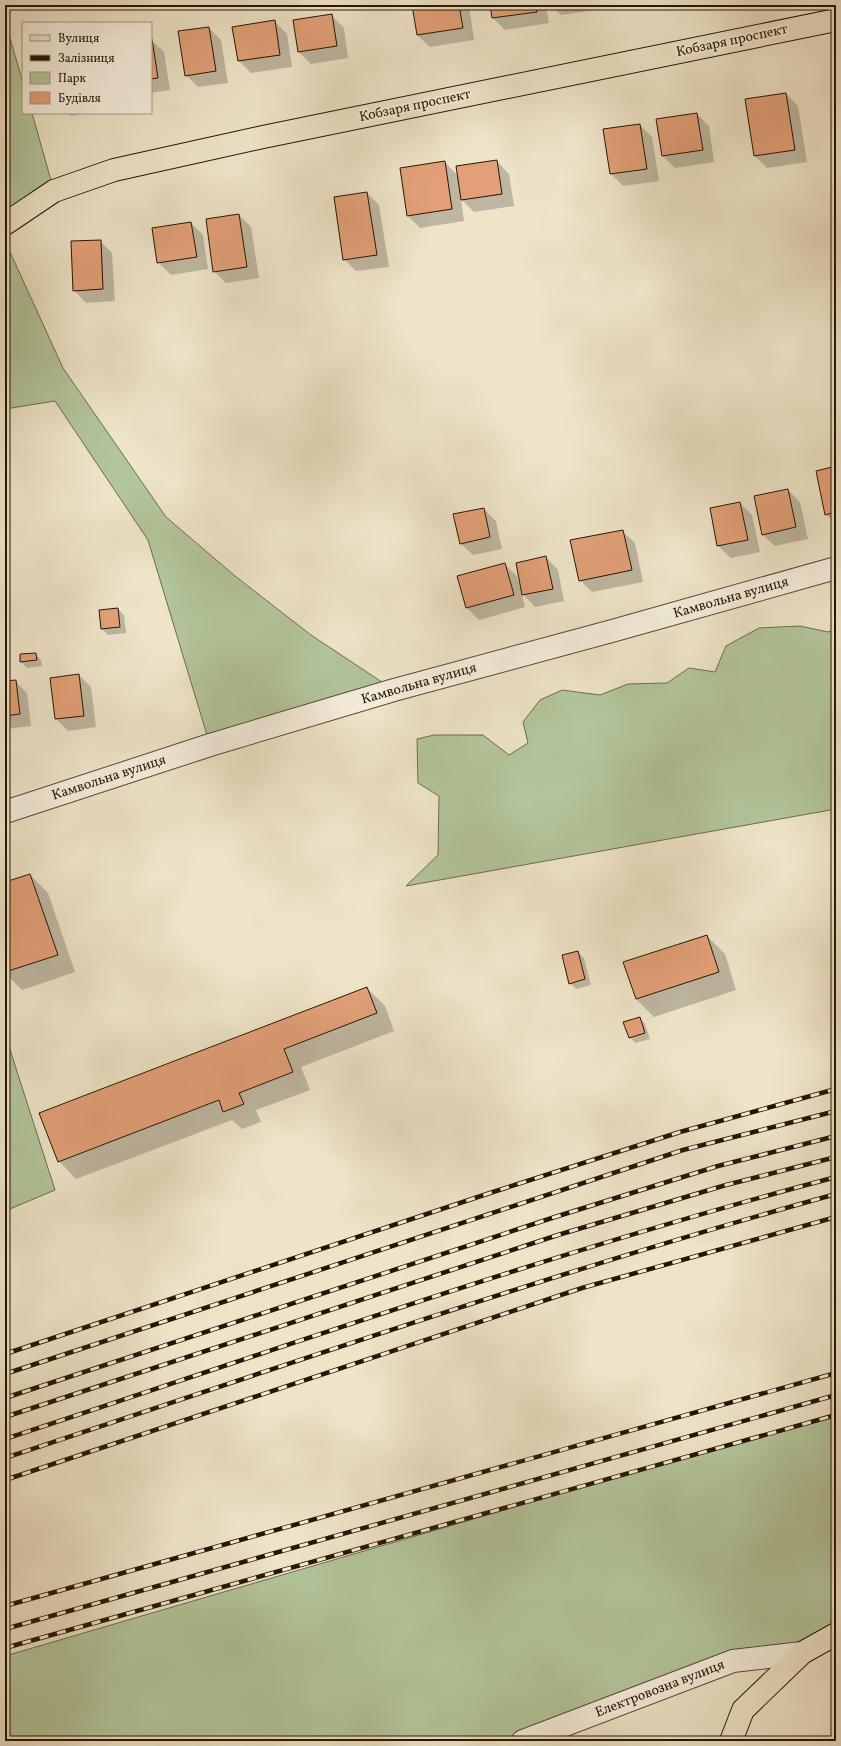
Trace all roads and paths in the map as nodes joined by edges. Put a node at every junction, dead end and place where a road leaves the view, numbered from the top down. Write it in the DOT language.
graph roads {
  1 [pos="836,20"];
  2 [pos="5,224"];
  3 [pos="836,568"];
  4 [pos="5,812"];
  5 [pos="836,1634"];
  6 [pos="802,1654"];
  7 [pos="523,1741"];
  8 [pos="731,1741"];
  1 -- 2 [label="main road, Кобзаря проспект"];
  3 -- 4 [label="street, Камвольна вулиця"];
  5 -- 6 [label="main road"];
  6 -- 7 [label="street, Електровозна вулиця"];
  6 -- 8 [label="main road"];
}
